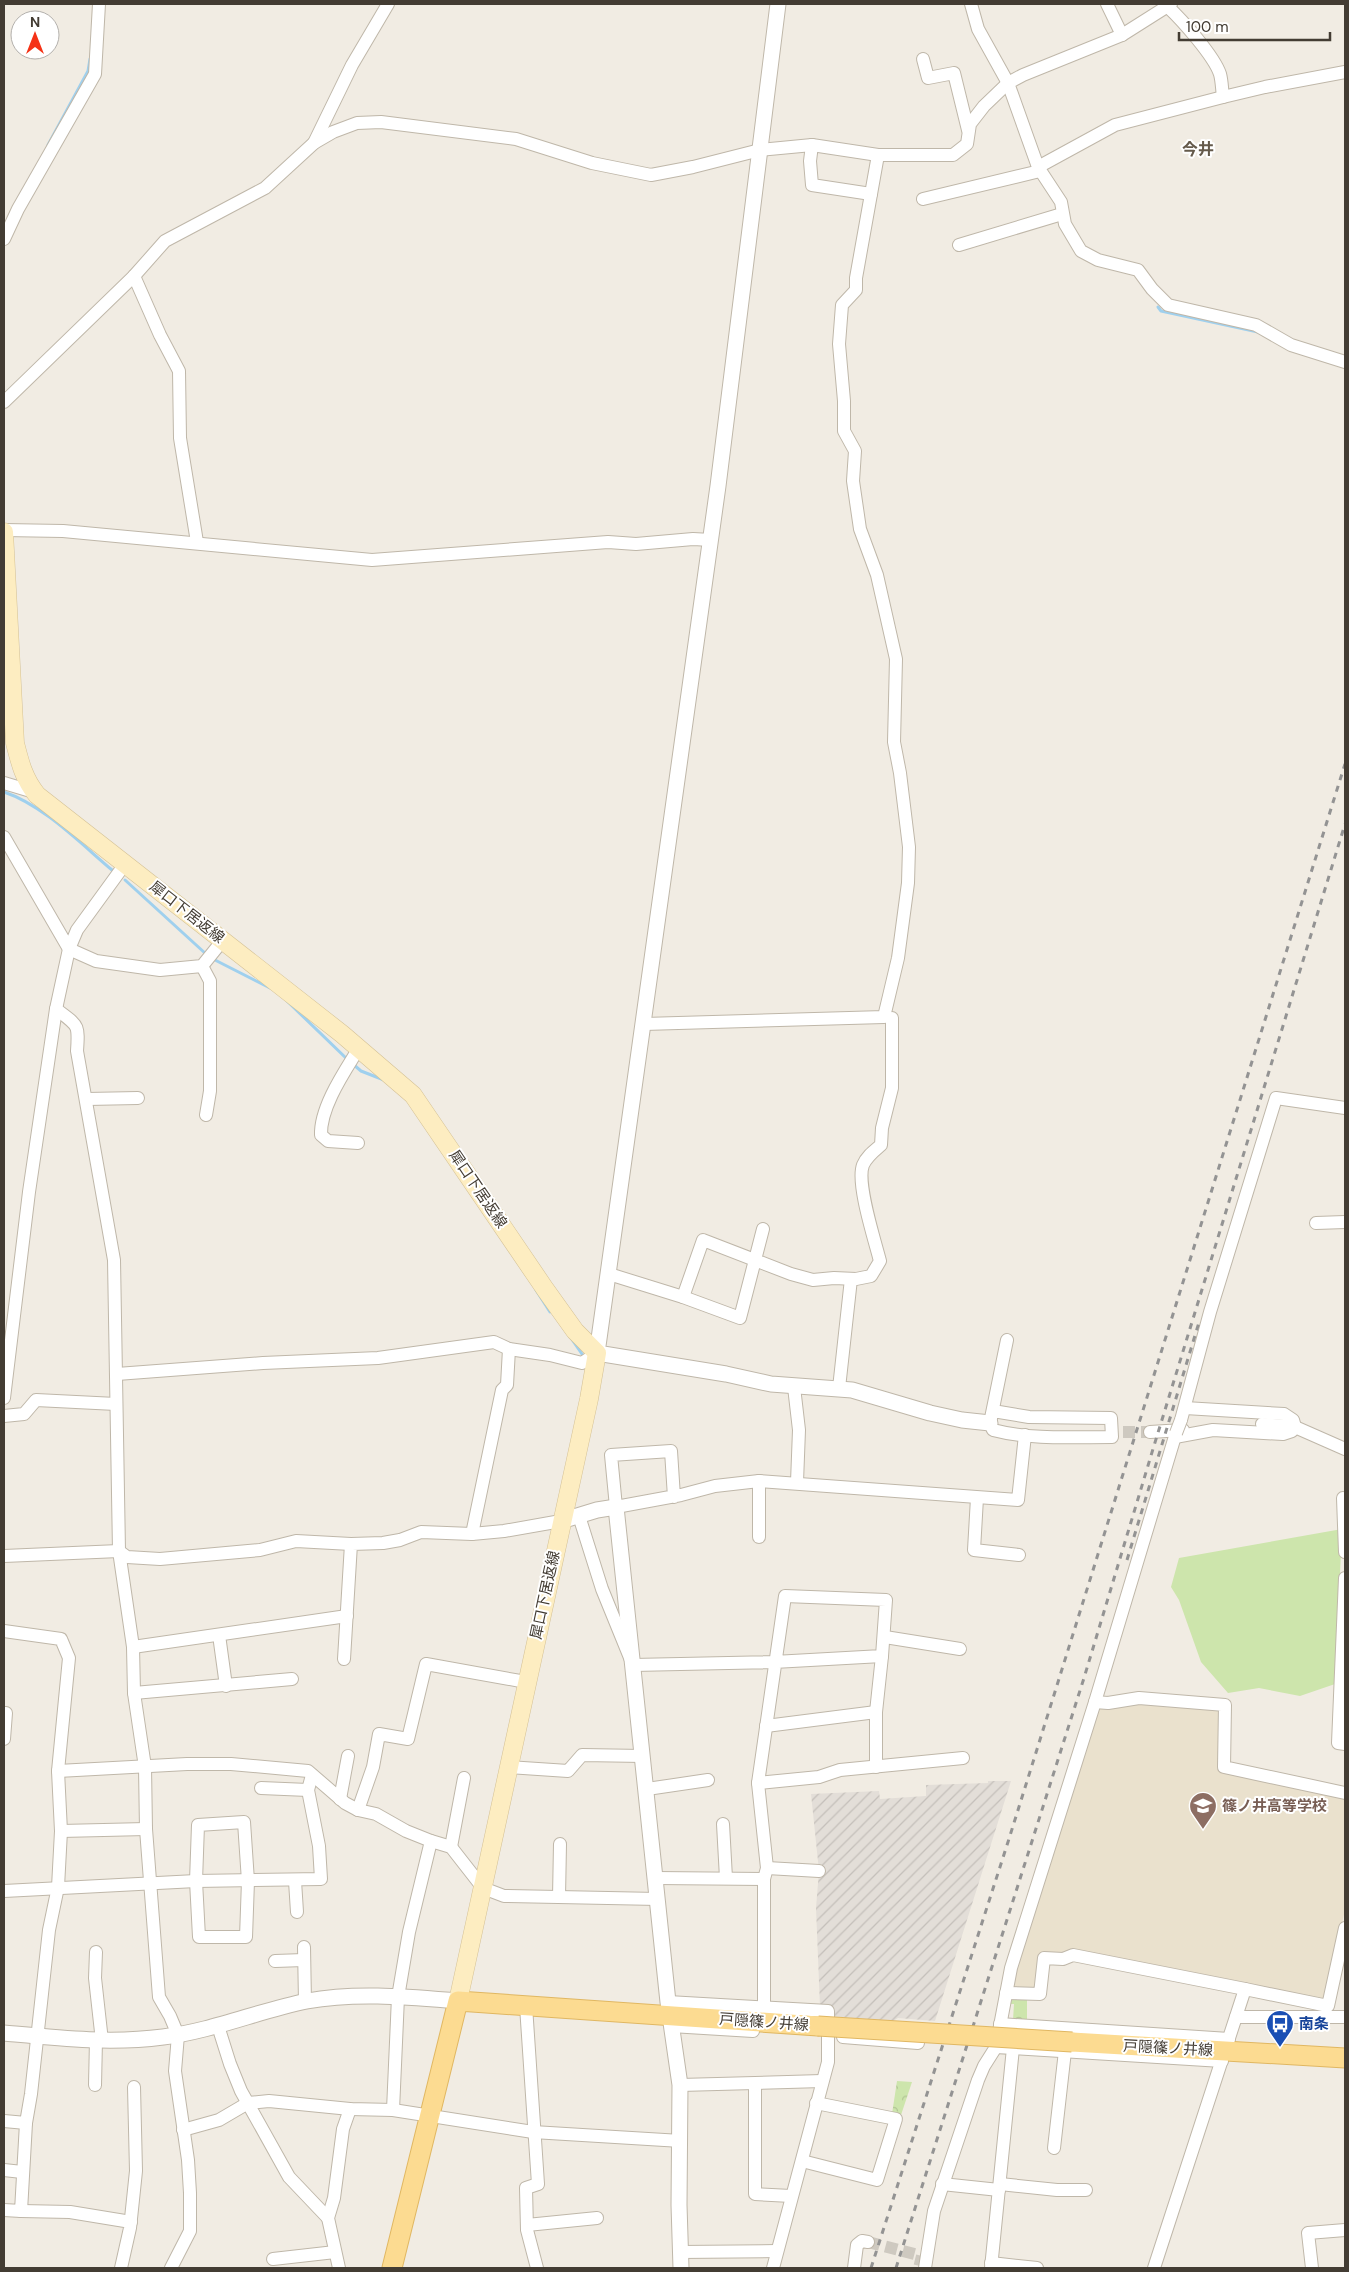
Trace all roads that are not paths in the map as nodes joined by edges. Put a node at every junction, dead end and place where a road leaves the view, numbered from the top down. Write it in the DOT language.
graph roads {
  1 [pos="99,4"];
  2 [pos="388,4"];
  3 [pos="778,4"];
  4 [pos="971,4"];
  5 [pos="1107,4"];
  6 [pos="1170,5"];
  7 [pos="1122,35"];
  8 [pos="923,60"];
  9 [pos="1345,72"];
  10 [pos="1008,83"];
  11 [pos="1223,97"];
  12 [pos="968,130"];
  13 [pos="314,143"];
  14 [pos="812,145"];
  15 [pos="760,150"];
  16 [pos="878,155"];
  17 [pos="1039,169"];
  18 [pos="871,194"];
  19 [pos="923,199"];
  20 [pos="1062,214"];
  21 [pos="4,239"];
  22 [pos="959,245"];
  23 [pos="134,276"];
  24 [pos="1345,362"];
  25 [pos="4,402"];
  26 [pos="4,531"];
  27 [pos="711,540"];
  28 [pos="197,542"];
  29 [pos="4,783"];
  30 [pos="34,792"];
  31 [pos="4,837"];
  32 [pos="125,864"];
  33 [pos="223,940"];
  34 [pos="68,949"];
  35 [pos="202,966"];
  36 [pos="56,1009"];
  37 [pos="892,1018"];
  38 [pos="644,1024"];
  39 [pos="359,1048"];
  40 [pos="138,1098"];
  41 [pos="87,1099"];
  42 [pos="1345,1108"];
  43 [pos="206,1115"];
  44 [pos="358,1143"];
  45 [pos="1345,1222"];
  46 [pos="1316,1223"];
  47 [pos="763,1229"];
  48 [pos="754,1259"];
  49 [pos="609,1274"];
  50 [pos="851,1279"];
  51 [pos="683,1297"];
  52 [pos="1007,1340"];
  53 [pos="509,1349"];
  54 [pos="597,1353"];
  55 [pos="117,1374"];
  56 [pos="794,1387"];
  57 [pos="839,1388"];
  58 [pos="4,1398"];
  59 [pos="116,1404"];
  60 [pos="1183,1414"];
  61 [pos="4,1416"];
  62 [pos="992,1417"];
  63 [pos="1295,1427"];
  64 [pos="1105,1432"];
  65 [pos="1150,1432"];
  66 [pos="1025,1435"];
  67 [pos="1176,1435"];
  68 [pos="1345,1449"];
  69 [pos="759,1481"];
  70 [pos="797,1482"];
  71 [pos="674,1497"];
  72 [pos="977,1498"];
  73 [pos="1343,1498"];
  74 [pos="616,1507"];
  75 [pos="578,1516"];
  76 [pos="561,1521"];
  77 [pos="472,1534"];
  78 [pos="759,1537"];
  79 [pos="351,1544"];
  80 [pos="119,1551"];
  81 [pos="1345,1552"];
  82 [pos="1019,1555"];
  83 [pos="4,1556"];
  84 [pos="1345,1578"];
  85 [pos="1344,1615"];
  86 [pos="347,1616"];
  87 [pos="4,1631"];
  88 [pos="219,1635"];
  89 [pos="885,1637"];
  90 [pos="133,1647"];
  91 [pos="960,1649"];
  92 [pos="882,1656"];
  93 [pos="344,1659"];
  94 [pos="774,1662"];
  95 [pos="633,1665"];
  96 [pos="292,1679"];
  97 [pos="526,1682"];
  98 [pos="226,1686"];
  99 [pos="134,1693"];
  100 [pos="1095,1702"];
  101 [pos="876,1712"];
  102 [pos="4,1713"];
  103 [pos="766,1726"];
  104 [pos="4,1739"];
  105 [pos="1345,1744"];
  106 [pos="348,1756"];
  107 [pos="643,1756"];
  108 [pos="963,1758"];
  109 [pos="145,1767"];
  110 [pos="508,1767"];
  111 [pos="876,1767"];
  112 [pos="58,1771"];
  113 [pos="312,1776"];
  114 [pos="464,1778"];
  115 [pos="708,1780"];
  116 [pos="758,1782"];
  117 [pos="261,1788"];
  118 [pos="647,1789"];
  119 [pos="308,1790"];
  120 [pos="1345,1793"];
  121 [pos="340,1799"];
  122 [pos="358,1810"];
  123 [pos="723,1824"];
  124 [pos="146,1829"];
  125 [pos="61,1831"];
  126 [pos="431,1841"];
  127 [pos="560,1844"];
  128 [pos="451,1847"];
  129 [pos="819,1871"];
  130 [pos="766,1873"];
  131 [pos="656,1878"];
  132 [pos="726,1878"];
  133 [pos="248,1881"];
  134 [pos="295,1881"];
  135 [pos="196,1882"];
  136 [pos="149,1884"];
  137 [pos="58,1887"];
  138 [pos="483,1888"];
  139 [pos="4,1891"];
  140 [pos="559,1897"];
  141 [pos="658,1899"];
  142 [pos="297,1912"];
  143 [pos="1345,1928"];
  144 [pos="96,1952"];
  145 [pos="275,1960"];
  146 [pos="1245,1989"];
  147 [pos="1006,1993"];
  148 [pos="398,1997"];
  149 [pos="458,2001"];
  150 [pos="305,2002"];
  151 [pos="526,2006"];
  152 [pos="764,2008"];
  153 [pos="1328,2012"];
  154 [pos="670,2014"];
  155 [pos="1236,2017"];
  156 [pos="1345,2017"];
  157 [pos="1000,2024"];
  158 [pos="218,2026"];
  159 [pos="823,2030"];
  160 [pos="4,2033"];
  161 [pos="178,2035"];
  162 [pos="37,2036"];
  163 [pos="99,2040"];
  164 [pos="918,2043"];
  165 [pos="996,2047"];
  166 [pos="1069,2047"];
  167 [pos="1014,2048"];
  168 [pos="1226,2050"];
  169 [pos="1345,2058"];
  170 [pos="822,2081"];
  171 [pos="755,2084"];
  172 [pos="95,2085"];
  173 [pos="680,2086"];
  174 [pos="134,2087"];
  175 [pos="248,2103"];
  176 [pos="816,2104"];
  177 [pos="350,2109"];
  178 [pos="393,2110"];
  179 [pos="429,2116"];
  180 [pos="4,2121"];
  181 [pos="26,2123"];
  182 [pos="183,2130"];
  183 [pos="533,2132"];
  184 [pos="681,2141"];
  185 [pos="1054,2148"];
  186 [pos="802,2161"];
  187 [pos="4,2170"];
  188 [pos="22,2172"];
  189 [pos="942,2184"];
  190 [pos="1000,2187"];
  191 [pos="1086,2190"];
  192 [pos="791,2196"];
  193 [pos="4,2210"];
  194 [pos="21,2211"];
  195 [pos="328,2218"];
  196 [pos="597,2218"];
  197 [pos="131,2222"];
  198 [pos="527,2225"];
  199 [pos="1345,2230"];
  200 [pos="868,2242"];
  201 [pos="777,2251"];
  202 [pos="335,2252"];
  203 [pos="680,2252"];
  204 [pos="273,2259"];
  205 [pos="991,2266"];
  206 [pos="121,2268"];
  207 [pos="171,2268"];
  208 [pos="339,2268"];
  209 [pos="392,2268"];
  210 [pos="538,2268"];
  211 [pos="681,2268"];
  212 [pos="773,2268"];
  213 [pos="854,2268"];
  214 [pos="925,2268"];
  215 [pos="1037,2268"];
  216 [pos="1154,2268"];
  217 [pos="1312,2268"];
  1 -- 21 [label="street"];
  2 -- 13 [label="street"];
  3 -- 15 [label="street"];
  4 -- 10 [label="street"];
  5 -- 7 [label="street"];
  6 -- 7 [label="street"];
  6 -- 11 [label="street"];
  7 -- 10 [label="street"];
  8 -- 12 [label="street"];
  9 -- 11 [label="street"];
  10 -- 12 [label="street"];
  10 -- 17 [label="street"];
  11 -- 17 [label="street"];
  12 -- 16 [label="street"];
  13 -- 15 [label="street"];
  13 -- 23 [label="street"];
  14 -- 15 [label="street"];
  14 -- 16 [label="street"];
  14 -- 18 [label="street"];
  15 -- 27 [label="street"];
  16 -- 18 [label="street"];
  17 -- 19 [label="street"];
  17 -- 20 [label="street"];
  18 -- 38 [label="street"];
  20 -- 22 [label="street"];
  20 -- 24 [label="street"];
  23 -- 25 [label="street"];
  23 -- 28 [label="street"];
  26 -- 28 [label="street"];
  26 -- 30 [label="main road, 犀口下居返線"];
  27 -- 28 [label="street"];
  27 -- 38 [label="street"];
  29 -- 30 [label="street"];
  30 -- 32 [label="main road, 犀口下居返線"];
  31 -- 34 [label="street"];
  32 -- 33 [label="main road, 犀口下居返線"];
  32 -- 34 [label="street"];
  33 -- 35 [label="street"];
  33 -- 39 [label="main road, 犀口下居返線"];
  34 -- 35 [label="street"];
  34 -- 36 [label="street"];
  35 -- 43 [label="street"];
  36 -- 41 [label="street"];
  36 -- 58 [label="street"];
  37 -- 50 [label="street"];
  38 -- 49 [label="street"];
  39 -- 44 [label="street"];
  39 -- 54 [label="main road, 犀口下居返線"];
  40 -- 41 [label="street"];
  41 -- 55 [label="street"];
  42 -- 60 [label="street"];
  45 -- 46 [label="street"];
  47 -- 48 [label="street"];
  48 -- 50 [label="street"];
  48 -- 51 [label="street"];
  48 -- 51 [label="street"];
  49 -- 51 [label="street"];
  49 -- 54 [label="street"];
  50 -- 57 [label="street"];
  52 -- 62 [label="street"];
  53 -- 54 [label="street"];
  53 -- 55 [label="street"];
  53 -- 77 [label="street"];
  54 -- 56 [label="street"];
  54 -- 76 [label="main road, 犀口下居返線"];
  55 -- 59 [label="street"];
  56 -- 57 [label="street"];
  56 -- 70 [label="street"];
  57 -- 62 [label="street"];
  59 -- 61 [label="street"];
  59 -- 80 [label="street"];
  60 -- 63 [label="street"];
  60 -- 67 [label="street, bridge"];
  62 -- 64 [label="street"];
  62 -- 66 [label="street"];
  62 -- 66 [label="street"];
  63 -- 65 [label="street"];
  63 -- 67 [label="street"];
  63 -- 68 [label="street"];
  66 -- 72 [label="street"];
  67 -- 100 [label="street"];
  69 -- 70 [label="street"];
  69 -- 71 [label="street"];
  69 -- 78 [label="street"];
  70 -- 72 [label="street"];
  71 -- 74 [label="street"];
  71 -- 74 [label="street"];
  72 -- 82 [label="street"];
  73 -- 81 [label="street"];
  74 -- 75 [label="street"];
  74 -- 95 [label="street"];
  75 -- 76 [label="street"];
  75 -- 95 [label="street"];
  76 -- 77 [label="street"];
  76 -- 97 [label="main road, 犀口下居返線"];
  77 -- 79 [label="street"];
  79 -- 80 [label="street"];
  79 -- 86 [label="street"];
  80 -- 83 [label="street"];
  80 -- 90 [label="street"];
  84 -- 85 [label="street"];
  85 -- 105 [label="street"];
  86 -- 88 [label="street"];
  86 -- 93 [label="street"];
  87 -- 112 [label="street"];
  88 -- 90 [label="street"];
  88 -- 98 [label="street"];
  89 -- 91 [label="street"];
  89 -- 92 [label="street"];
  89 -- 94 [label="street"];
  90 -- 99 [label="street"];
  92 -- 94 [label="street"];
  92 -- 101 [label="street"];
  94 -- 95 [label="street"];
  94 -- 103 [label="street"];
  95 -- 107 [label="street"];
  96 -- 98 [label="street"];
  97 -- 110 [label="main road, 犀口下居返線"];
  97 -- 122 [label="street"];
  98 -- 99 [label="street"];
  99 -- 109 [label="street"];
  100 -- 120 [label="street"];
  100 -- 147 [label="street"];
  101 -- 103 [label="street"];
  101 -- 111 [label="street"];
  102 -- 104 [label="street"];
  103 -- 116 [label="street"];
  106 -- 121 [label="street"];
  107 -- 110 [label="street"];
  107 -- 118 [label="street"];
  108 -- 111 [label="street"];
  109 -- 112 [label="street"];
  109 -- 113 [label="street"];
  109 -- 124 [label="street"];
  110 -- 138 [label="main road, 犀口下居返線"];
  111 -- 116 [label="street"];
  112 -- 125 [label="street"];
  113 -- 119 [label="street"];
  113 -- 121 [label="street"];
  114 -- 128 [label="street"];
  115 -- 118 [label="street"];
  116 -- 130 [label="street"];
  117 -- 119 [label="street"];
  118 -- 131 [label="street"];
  119 -- 134 [label="street"];
  121 -- 122 [label="street"];
  122 -- 126 [label="street"];
  123 -- 132 [label="street"];
  124 -- 125 [label="street"];
  124 -- 136 [label="street"];
  125 -- 137 [label="street"];
  126 -- 128 [label="street"];
  126 -- 148 [label="street"];
  127 -- 140 [label="street"];
  128 -- 138 [label="street"];
  129 -- 130 [label="street"];
  130 -- 132 [label="street"];
  130 -- 152 [label="street"];
  131 -- 132 [label="street"];
  131 -- 141 [label="street"];
  133 -- 134 [label="street"];
  133 -- 135 [label="street"];
  133 -- 135 [label="street"];
  133 -- 135 [label="street"];
  134 -- 142 [label="street"];
  135 -- 136 [label="street"];
  136 -- 137 [label="street"];
  136 -- 161 [label="street"];
  137 -- 139 [label="street"];
  137 -- 162 [label="street"];
  138 -- 140 [label="street"];
  138 -- 149 [label="main road, 犀口下居返線"];
  140 -- 141 [label="street"];
  141 -- 154 [label="street"];
  143 -- 153 [label="street"];
  144 -- 163 [label="street"];
  145 -- 150 [label="street"];
  146 -- 147 [label="street"];
  146 -- 153 [label="street"];
  146 -- 155 [label="street"];
  147 -- 157 [label="street"];
  148 -- 149 [label="street"];
  148 -- 150 [label="street"];
  148 -- 178 [label="street"];
  149 -- 151 [label="main road, 戸隠篠ノ井線"];
  149 -- 179 [label="main road"];
  150 -- 158 [label="street"];
  151 -- 154 [label="main road, 戸隠篠ノ井線"];
  151 -- 183 [label="street"];
  152 -- 154 [label="street"];
  152 -- 159 [label="street"];
  153 -- 155 [label="street"];
  153 -- 156 [label="street"];
  154 -- 159 [label="main road, 戸隠篠ノ井線"];
  154 -- 173 [label="street"];
  155 -- 168 [label="street"];
  157 -- 165 [label="street"];
  157 -- 168 [label="street"];
  158 -- 161 [label="street"];
  158 -- 175 [label="street"];
  159 -- 164 [label="street"];
  159 -- 166 [label="main road, 戸隠篠ノ井線, bridge"];
  159 -- 170 [label="street"];
  160 -- 162 [label="street"];
  161 -- 163 [label="street"];
  161 -- 182 [label="street"];
  162 -- 163 [label="street"];
  162 -- 181 [label="street"];
  163 -- 172 [label="street"];
  165 -- 167 [label="street"];
  165 -- 189 [label="street"];
  166 -- 167 [label="street"];
  166 -- 168 [label="main road, 戸隠篠ノ井線"];
  166 -- 185 [label="street"];
  167 -- 190 [label="street"];
  168 -- 169 [label="main road, 戸隠篠ノ井線"];
  168 -- 216 [label="street"];
  170 -- 171 [label="street"];
  170 -- 176 [label="street"];
  171 -- 173 [label="street"];
  171 -- 192 [label="street"];
  173 -- 184 [label="street"];
  174 -- 197 [label="street"];
  175 -- 177 [label="street"];
  175 -- 182 [label="street"];
  175 -- 195 [label="street"];
  176 -- 186 [label="street"];
  176 -- 186 [label="street"];
  177 -- 178 [label="street"];
  177 -- 195 [label="street"];
  178 -- 179 [label="street"];
  179 -- 183 [label="street"];
  179 -- 209 [label="main road"];
  180 -- 181 [label="street"];
  181 -- 188 [label="street"];
  182 -- 207 [label="street"];
  183 -- 184 [label="street"];
  183 -- 198 [label="street"];
  184 -- 203 [label="street"];
  186 -- 192 [label="street"];
  187 -- 188 [label="street"];
  188 -- 194 [label="street"];
  189 -- 190 [label="street"];
  189 -- 214 [label="street"];
  190 -- 191 [label="street"];
  190 -- 205 [label="street"];
  192 -- 201 [label="street"];
  193 -- 194 [label="street"];
  194 -- 197 [label="street"];
  195 -- 202 [label="street"];
  196 -- 198 [label="street"];
  197 -- 206 [label="street"];
  198 -- 210 [label="street"];
  199 -- 217 [label="street"];
  200 -- 213 [label="street"];
  201 -- 203 [label="street"];
  201 -- 212 [label="street"];
  202 -- 204 [label="street"];
  202 -- 208 [label="street"];
  203 -- 211 [label="street"];
  205 -- 215 [label="street"];
}
